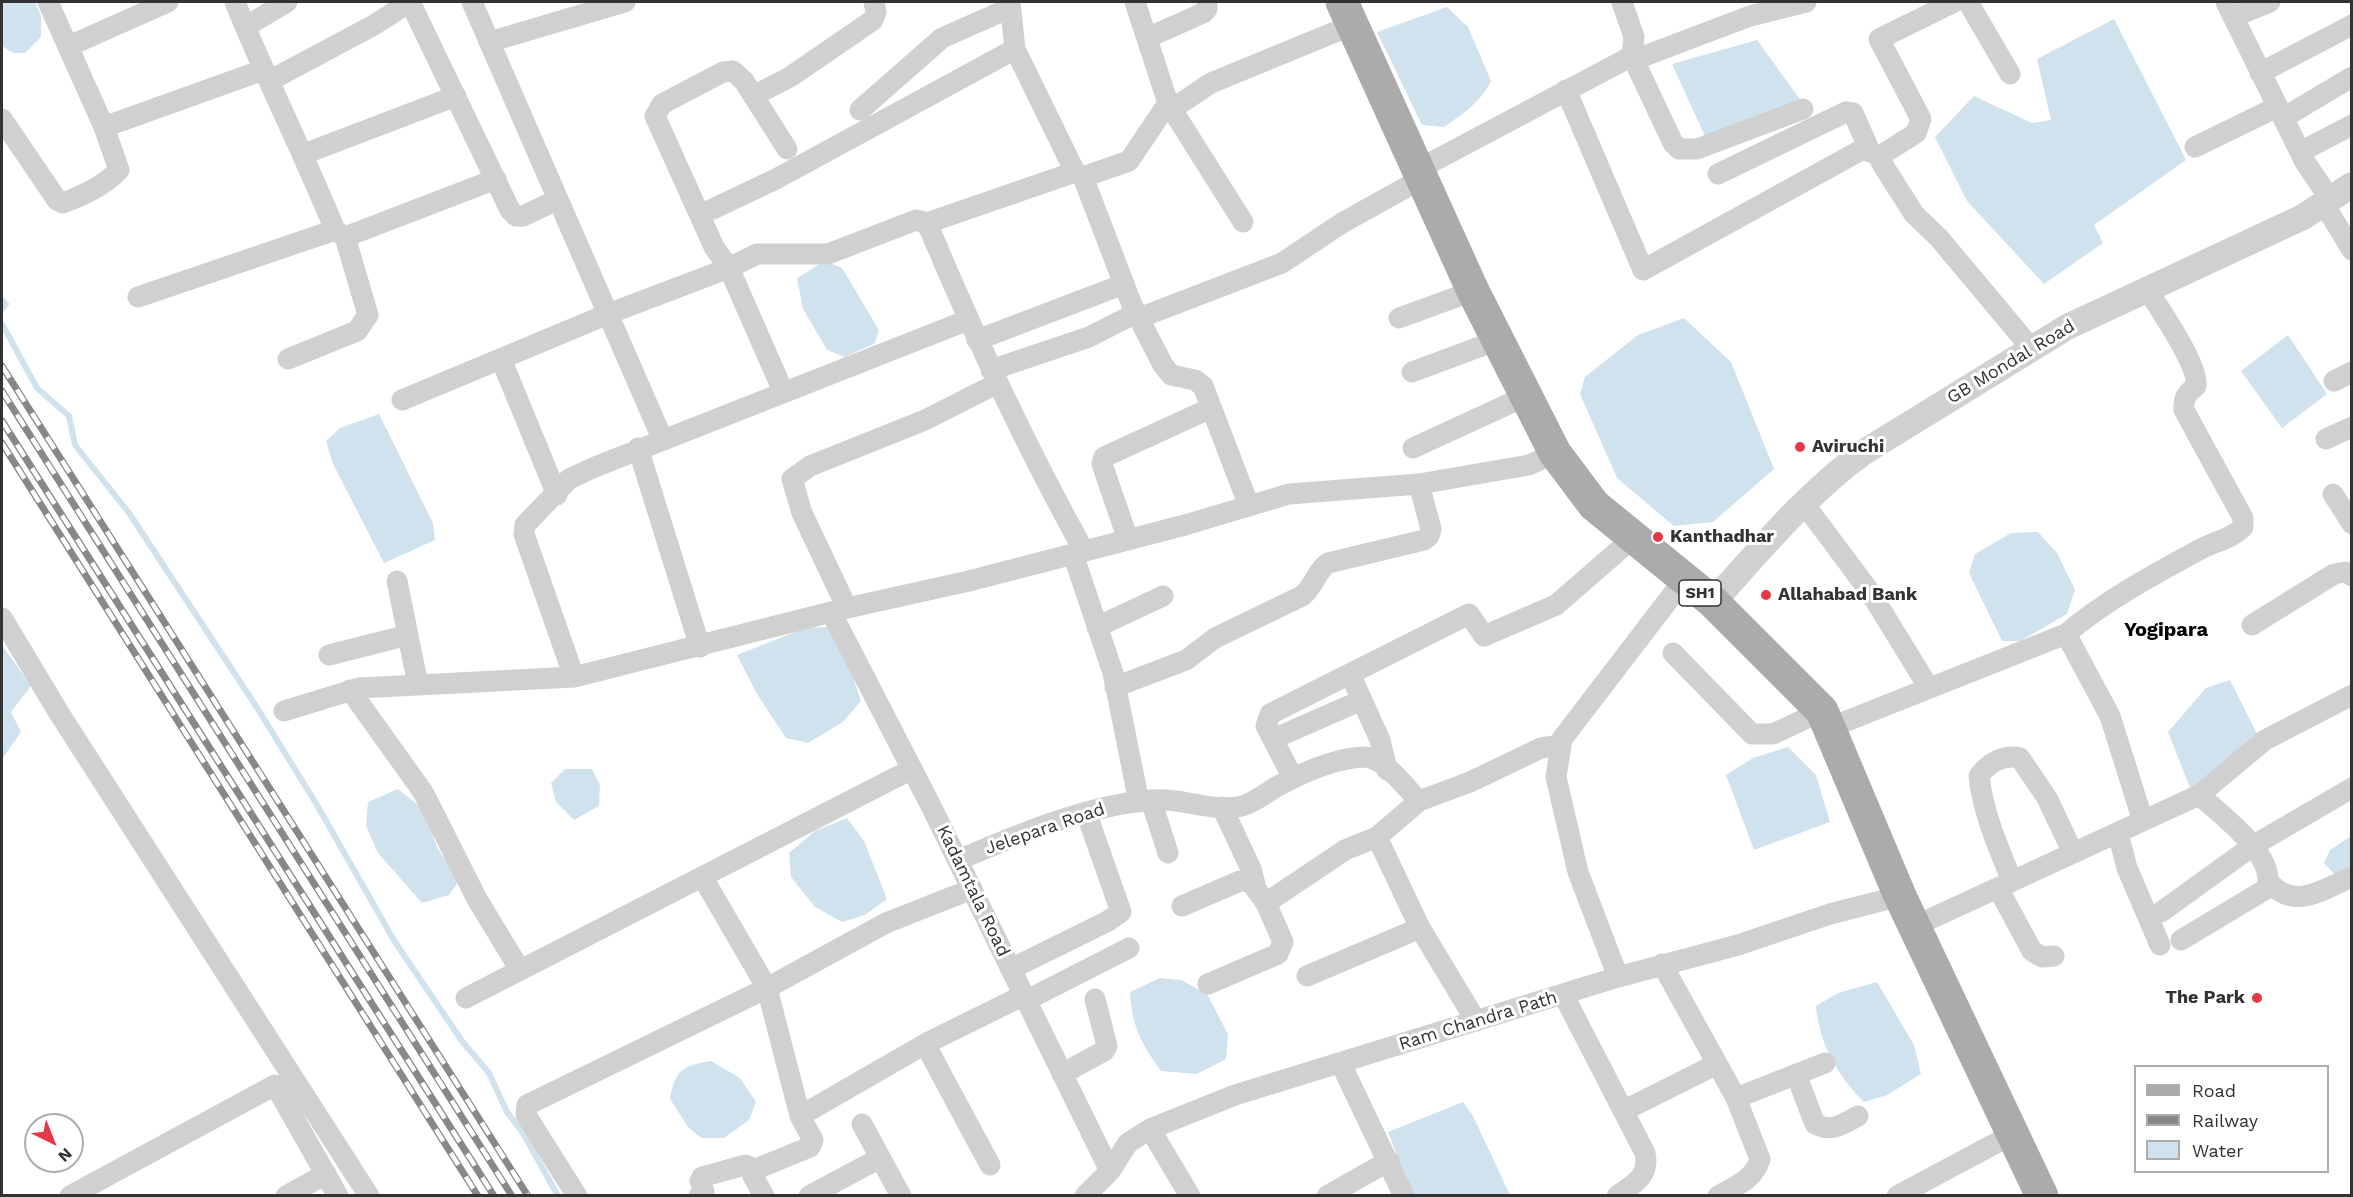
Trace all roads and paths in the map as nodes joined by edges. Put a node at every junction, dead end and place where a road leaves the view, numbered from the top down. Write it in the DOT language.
graph roads {
  1 [pos="48,2"];
  2 [pos="168,2"];
  3 [pos="235,2"];
  4 [pos="287,2"];
  5 [pos="410,2"];
  6 [pos="472,2"];
  7 [pos="624,2"];
  8 [pos="874,2"];
  9 [pos="1135,2"];
  10 [pos="1207,2"];
  11 [pos="1622,2"];
  12 [pos="1806,2"];
  13 [pos="1954,2"];
  14 [pos="1968,2"];
  15 [pos="2270,2"];
  16 [pos="1010,5"];
  17 [pos="2229,9"];
  18 [pos="1347,13"];
  19 [pos="2352,25"];
  20 [pos="245,27"];
  21 [pos="1147,38"];
  22 [pos="489,42"];
  23 [pos="69,46"];
  24 [pos="1015,49"];
  25 [pos="1633,58"];
  26 [pos="2260,73"];
  27 [pos="2010,74"];
  28 [pos="266,75"];
  29 [pos="2352,77"];
  30 [pos="1566,90"];
  31 [pos="456,96"];
  32 [pos="753,96"];
  33 [pos="1170,106"];
  34 [pos="1803,109"];
  35 [pos="860,110"];
  36 [pos="2280,112"];
  37 [pos="2,119"];
  38 [pos="2352,125"];
  39 [pos="104,127"];
  40 [pos="2195,147"];
  41 [pos="787,149"];
  42 [pos="1874,152"];
  43 [pos="2300,152"];
  44 [pos="304,154"];
  45 [pos="1419,174"];
  46 [pos="1718,174"];
  47 [pos="1079,175"];
  48 [pos="496,179"];
  49 [pos="2352,185"];
  50 [pos="557,201"];
  51 [pos="2327,201"];
  52 [pos="700,215"];
  53 [pos="1243,222"];
  54 [pos="927,223"];
  55 [pos="340,233"];
  56 [pos="2352,250"];
  57 [pos="729,268"];
  58 [pos="1124,284"];
  59 [pos="2147,288"];
  60 [pos="1473,291"];
  61 [pos="138,297"];
  62 [pos="608,314"];
  63 [pos="1137,316"];
  64 [pos="1399,318"];
  65 [pos="968,320"];
  66 [pos="977,340"];
  67 [pos="1498,340"];
  68 [pos="2031,348"];
  69 [pos="288,359"];
  70 [pos="501,359"];
  71 [pos="1412,372"];
  72 [pos="994,376"];
  73 [pos="783,391"];
  74 [pos="1526,396"];
  75 [pos="402,400"];
  76 [pos="1211,408"];
  77 [pos="2352,427"];
  78 [pos="662,438"];
  79 [pos="2326,439"];
  80 [pos="638,448"];
  81 [pos="1413,448"];
  82 [pos="1555,453"];
  83 [pos="1419,484"];
  84 [pos="2333,494"];
  85 [pos="556,495"];
  86 [pos="1805,505"];
  87 [pos="1249,506"];
  88 [pos="2352,524"];
  89 [pos="1633,538"];
  90 [pos="1128,540"];
  91 [pos="1079,553"];
  92 [pos="2352,576"];
  93 [pos="397,581"];
  94 [pos="1683,581"];
  95 [pos="1162,596"];
  96 [pos="1713,602"];
  97 [pos="839,610"];
  98 [pos="2,618"];
  99 [pos="2252,625"];
  100 [pos="1097,627"];
  101 [pos="2066,634"];
  102 [pos="408,635"];
  103 [pos="700,646"];
  104 [pos="1673,653"];
  105 [pos="329,655"];
  106 [pos="1350,674"];
  107 [pos="574,676"];
  108 [pos="418,685"];
  109 [pos="1115,687"];
  110 [pos="1929,688"];
  111 [pos="350,690"];
  112 [pos="2352,695"];
  113 [pos="1362,700"];
  114 [pos="284,711"];
  115 [pos="1826,720"];
  116 [pos="1273,739"];
  117 [pos="1561,745"];
  118 [pos="912,769"];
  119 [pos="1387,770"];
  120 [pos="1293,778"];
  121 [pos="2352,788"];
  122 [pos="2199,795"];
  123 [pos="1145,801"];
  124 [pos="1419,801"];
  125 [pos="1222,807"];
  126 [pos="1086,812"];
  127 [pos="2144,821"];
  128 [pos="2118,833"];
  129 [pos="1377,837"];
  130 [pos="2254,845"];
  131 [pos="1168,853"];
  132 [pos="2073,853"];
  133 [pos="958,860"];
  134 [pos="2352,877"];
  135 [pos="703,878"];
  136 [pos="2269,882"];
  137 [pos="1255,884"];
  138 [pos="2005,884"];
  139 [pos="972,889"];
  140 [pos="1900,896"];
  141 [pos="1266,903"];
  142 [pos="1182,906"];
  143 [pos="2161,912"];
  144 [pos="1914,926"];
  145 [pos="1420,927"];
  146 [pos="2181,940"];
  147 [pos="2160,945"];
  148 [pos="1129,948"];
  149 [pos="2054,956"];
  150 [pos="1662,964"];
  151 [pos="1011,969"];
  152 [pos="520,970"];
  153 [pos="1307,976"];
  154 [pos="1618,977"];
  155 [pos="1208,984"];
  156 [pos="767,988"];
  157 [pos="1563,994"];
  158 [pos="466,998"];
  159 [pos="1025,998"];
  160 [pos="1095,999"];
  161 [pos="1476,1021"];
  162 [pos="925,1044"];
  163 [pos="1825,1063"];
  164 [pos="1341,1064"];
  165 [pos="1717,1064"];
  166 [pos="1062,1074"];
  167 [pos="1796,1074"];
  168 [pos="284,1080"];
  169 [pos="1736,1098"];
  170 [pos="1623,1111"];
  171 [pos="800,1116"];
  172 [pos="1858,1116"];
  173 [pos="862,1125"];
  174 [pos="1150,1128"];
  175 [pos="2013,1134"];
  176 [pos="880,1158"];
  177 [pos="1389,1161"];
  178 [pos="990,1165"];
  179 [pos="756,1168"];
  180 [pos="1110,1172"];
  181 [pos="326,1174"];
  182 [pos="70,1196"];
  183 [pos="286,1196"];
  184 [pos="338,1196"];
  185 [pos="369,1196"];
  186 [pos="577,1196"];
  187 [pos="699,1196"];
  188 [pos="764,1196"];
  189 [pos="809,1196"];
  190 [pos="901,1196"];
  191 [pos="1085,1196"];
  192 [pos="1190,1196"];
  193 [pos="1327,1196"];
  194 [pos="1404,1196"];
  195 [pos="1617,1196"];
  196 [pos="1718,1196"];
  197 [pos="1897,1196"];
  198 [pos="2042,1196"];
  1 -- 23 [label="street"];
  2 -- 23 [label="street"];
  3 -- 20 [label="street"];
  4 -- 20 [label="street"];
  5 -- 28 [label="street"];
  5 -- 31 [label="street"];
  6 -- 22 [label="street"];
  7 -- 22 [label="street"];
  8 -- 32 [label="street"];
  9 -- 21 [label="street"];
  10 -- 21 [label="street"];
  11 -- 25 [label="street"];
  12 -- 25 [label="street"];
  13 -- 42 [label="street"];
  14 -- 27 [label="street"];
  15 -- 17 [label="street"];
  16 -- 24 [label="street"];
  16 -- 35 [label="street"];
  17 -- 26 [label="street"];
  18 -- 33 [label="street"];
  18 -- 45 [label="main road, SH1"];
  19 -- 26 [label="street"];
  20 -- 28 [label="street"];
  21 -- 33 [label="street"];
  22 -- 50 [label="street"];
  23 -- 39 [label="street"];
  24 -- 47 [label="street"];
  24 -- 52 [label="street"];
  25 -- 30 [label="street"];
  25 -- 34 [label="street"];
  26 -- 36 [label="street"];
  28 -- 39 [label="street"];
  28 -- 44 [label="street"];
  29 -- 36 [label="street"];
  30 -- 42 [label="street"];
  30 -- 45 [label="street"];
  31 -- 44 [label="street"];
  31 -- 48 [label="street"];
  32 -- 41 [label="street"];
  32 -- 52 [label="street"];
  33 -- 47 [label="street"];
  33 -- 53 [label="street"];
  36 -- 40 [label="street"];
  36 -- 43 [label="street"];
  37 -- 39 [label="street"];
  38 -- 43 [label="street"];
  42 -- 46 [label="street"];
  42 -- 68 [label="street"];
  43 -- 51 [label="street"];
  44 -- 55 [label="street"];
  45 -- 60 [label="main road, SH1"];
  45 -- 63 [label="street"];
  47 -- 54 [label="street"];
  47 -- 58 [label="street"];
  48 -- 50 [label="street"];
  48 -- 55 [label="street"];
  49 -- 51 [label="street, GB Mondal Road"];
  50 -- 62 [label="street"];
  51 -- 56 [label="street"];
  51 -- 59 [label="street, GB Mondal Road"];
  52 -- 57 [label="street"];
  54 -- 57 [label="street"];
  54 -- 65 [label="street"];
  55 -- 61 [label="street"];
  55 -- 69 [label="street"];
  57 -- 62 [label="street"];
  57 -- 73 [label="street"];
  58 -- 63 [label="street"];
  58 -- 66 [label="street"];
  59 -- 68 [label="street, GB Mondal Road"];
  59 -- 101 [label="street"];
  60 -- 64 [label="street"];
  60 -- 67 [label="main road, SH1"];
  62 -- 70 [label="street"];
  62 -- 78 [label="street"];
  63 -- 72 [label="street"];
  63 -- 76 [label="street"];
  65 -- 66 [label="street"];
  65 -- 73 [label="street"];
  66 -- 72 [label="street"];
  67 -- 71 [label="street"];
  67 -- 74 [label="main road, SH1"];
  68 -- 86 [label="street, GB Mondal Road"];
  70 -- 75 [label="street"];
  70 -- 85 [label="street"];
  72 -- 91 [label="street"];
  72 -- 97 [label="street, Kadamtala Road"];
  73 -- 78 [label="street"];
  74 -- 81 [label="street"];
  74 -- 82 [label="main road, SH1"];
  76 -- 87 [label="street"];
  76 -- 90 [label="street"];
  77 -- 79 [label="street"];
  78 -- 80 [label="street"];
  80 -- 85 [label="street"];
  80 -- 103 [label="street"];
  82 -- 83 [label="street"];
  82 -- 89 [label="main road, SH1"];
  83 -- 87 [label="street"];
  83 -- 109 [label="street"];
  84 -- 88 [label="street"];
  85 -- 107 [label="street"];
  86 -- 96 [label="street, GB Mondal Road"];
  86 -- 110 [label="street"];
  87 -- 90 [label="street"];
  89 -- 94 [label="main road, SH1"];
  89 -- 106 [label="street"];
  90 -- 91 [label="street"];
  91 -- 97 [label="street"];
  91 -- 100 [label="street"];
  92 -- 99 [label="street"];
  93 -- 102 [label="street"];
  94 -- 96 [label="main road, SH1"];
  94 -- 117 [label="street"];
  95 -- 100 [label="street"];
  96 -- 115 [label="main road, SH1"];
  97 -- 103 [label="street"];
  97 -- 118 [label="street, Kadamtala Road"];
  98 -- 168 [label="street"];
  100 -- 109 [label="street"];
  101 -- 110 [label="street"];
  101 -- 127 [label="street"];
  102 -- 105 [label="street"];
  102 -- 108 [label="street"];
  103 -- 107 [label="street"];
  104 -- 115 [label="street"];
  106 -- 113 [label="street"];
  106 -- 116 [label="street"];
  107 -- 108 [label="street"];
  108 -- 111 [label="street"];
  109 -- 123 [label="street"];
  110 -- 115 [label="street"];
  111 -- 114 [label="street"];
  111 -- 152 [label="street"];
  112 -- 122 [label="street"];
  113 -- 116 [label="street"];
  113 -- 119 [label="street"];
  115 -- 140 [label="main road, SH1"];
  116 -- 120 [label="street"];
  117 -- 124 [label="street"];
  117 -- 154 [label="street"];
  118 -- 133 [label="street, Kadamtala Road"];
  118 -- 135 [label="street"];
  119 -- 120 [label="street, Jelepara Road"];
  119 -- 124 [label="street, Jelepara Road"];
  120 -- 125 [label="street, Jelepara Road"];
  121 -- 130 [label="street"];
  122 -- 127 [label="street"];
  122 -- 130 [label="street"];
  123 -- 125 [label="street, Jelepara Road"];
  123 -- 126 [label="street, Jelepara Road"];
  123 -- 131 [label="street"];
  124 -- 129 [label="street"];
  125 -- 137 [label="street"];
  126 -- 133 [label="street, Jelepara Road"];
  126 -- 151 [label="street"];
  127 -- 128 [label="street"];
  128 -- 132 [label="street"];
  128 -- 147 [label="street"];
  129 -- 141 [label="street"];
  129 -- 145 [label="street"];
  130 -- 136 [label="street"];
  130 -- 143 [label="street"];
  132 -- 138 [label="street"];
  132 -- 138 [label="street"];
  133 -- 139 [label="street, Kadamtala Road"];
  134 -- 136 [label="street"];
  135 -- 152 [label="street"];
  135 -- 156 [label="street"];
  136 -- 146 [label="street"];
  137 -- 141 [label="street"];
  137 -- 142 [label="street"];
  138 -- 144 [label="street"];
  138 -- 149 [label="street"];
  139 -- 151 [label="street, Kadamtala Road"];
  139 -- 156 [label="street"];
  140 -- 144 [label="main road, SH1"];
  140 -- 150 [label="street, Ram Chandra Path"];
  141 -- 155 [label="street"];
  144 -- 175 [label="main road, SH1"];
  145 -- 153 [label="street"];
  145 -- 161 [label="street"];
  148 -- 159 [label="street"];
  150 -- 154 [label="street, Ram Chandra Path"];
  150 -- 165 [label="street"];
  151 -- 159 [label="street, Kadamtala Road"];
  152 -- 158 [label="street"];
  154 -- 157 [label="street, Ram Chandra Path"];
  156 -- 171 [label="street"];
  156 -- 186 [label="street"];
  157 -- 161 [label="street, Ram Chandra Path"];
  157 -- 170 [label="street"];
  159 -- 162 [label="street"];
  159 -- 166 [label="street, Kadamtala Road"];
  160 -- 166 [label="street"];
  161 -- 164 [label="street, Ram Chandra Path"];
  162 -- 171 [label="street"];
  162 -- 178 [label="street"];
  163 -- 167 [label="street"];
  164 -- 174 [label="street, Ram Chandra Path"];
  164 -- 177 [label="street"];
  165 -- 169 [label="street"];
  165 -- 170 [label="street"];
  166 -- 180 [label="street, Kadamtala Road"];
  167 -- 169 [label="street"];
  167 -- 172 [label="street"];
  168 -- 181 [label="street"];
  168 -- 182 [label="street"];
  168 -- 185 [label="street"];
  169 -- 196 [label="street"];
  170 -- 195 [label="street"];
  171 -- 179 [label="street"];
  173 -- 176 [label="street"];
  174 -- 180 [label="street, Ram Chandra Path"];
  174 -- 192 [label="street"];
  175 -- 197 [label="street"];
  175 -- 198 [label="main road, SH1"];
  176 -- 189 [label="street"];
  176 -- 190 [label="street"];
  177 -- 193 [label="street"];
  177 -- 194 [label="street"];
  179 -- 187 [label="street"];
  179 -- 188 [label="street"];
  180 -- 191 [label="street, Ram Chandra Path"];
  181 -- 183 [label="street"];
  181 -- 184 [label="street"];
}
